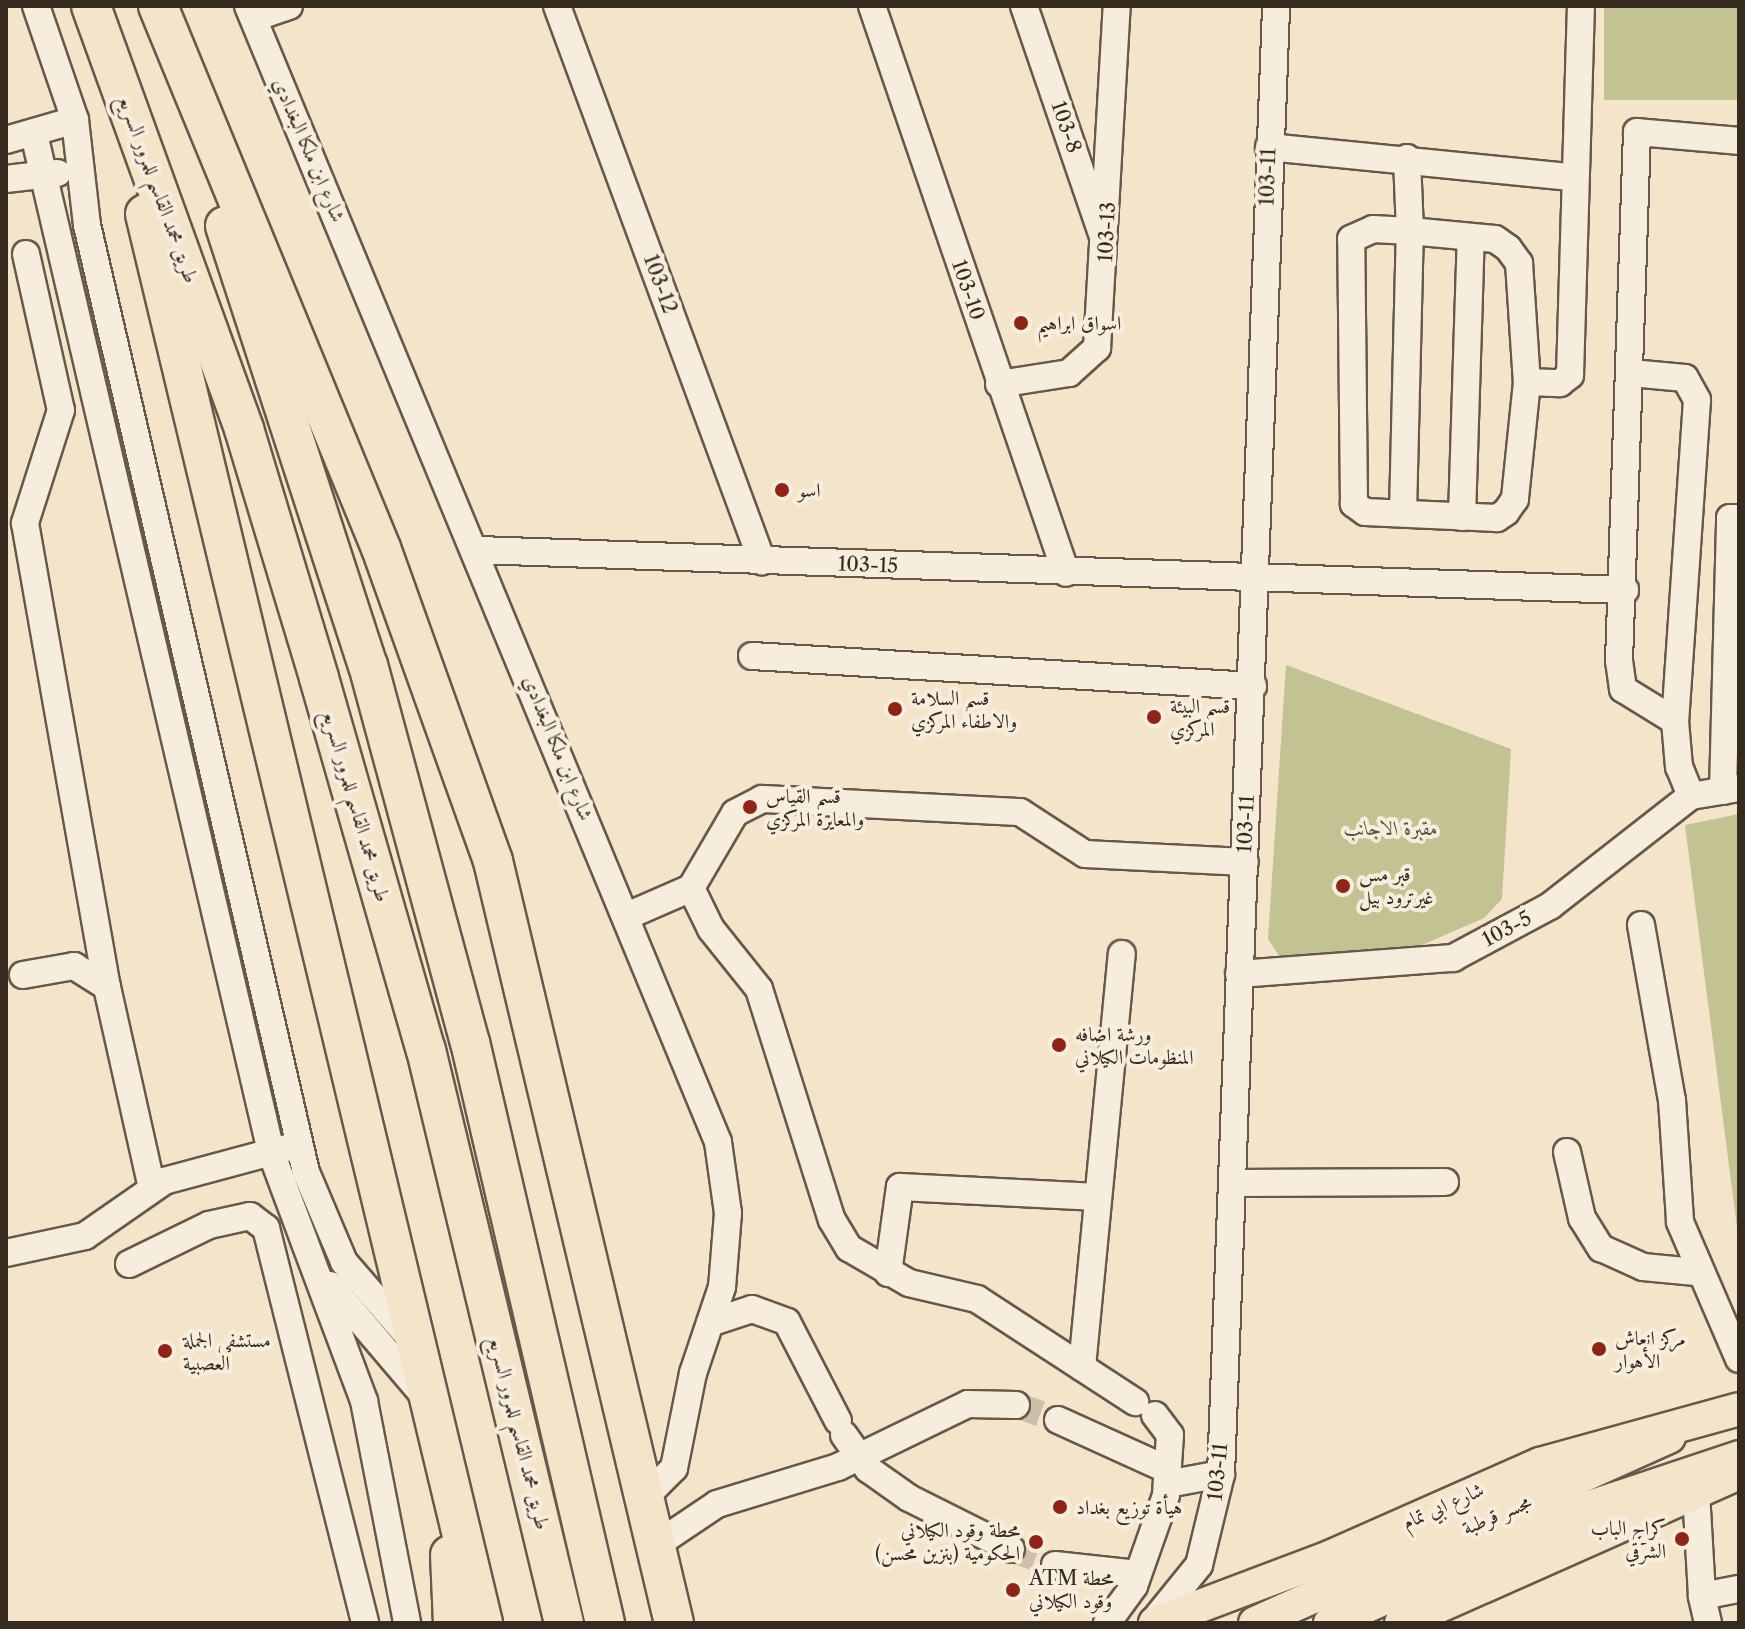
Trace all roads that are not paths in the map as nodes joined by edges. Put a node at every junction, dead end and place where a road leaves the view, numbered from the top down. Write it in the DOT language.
graph roads {
  1 [pos="36,6"];
  2 [pos="157,6"];
  3 [pos="289,6"];
  4 [pos="557,6"];
  5 [pos="872,6"];
  6 [pos="1024,6"];
  7 [pos="1117,6"];
  8 [pos="1276,6"];
  9 [pos="1581,6"];
  10 [pos="251,12"];
  11 [pos="96,17"];
  12 [pos="75,120"];
  13 [pos="34,134"];
  14 [pos="6,140"];
  15 [pos="1739,141"];
  16 [pos="1269,147"];
  17 [pos="1407,158"];
  18 [pos="83,169"];
  19 [pos="44,175"];
  20 [pos="1571,177"];
  21 [pos="6,179"];
  22 [pos="1410,231"];
  23 [pos="1471,237"];
  24 [pos="1107,248"];
  25 [pos="26,254"];
  26 [pos="1631,373"];
  27 [pos="1527,382"];
  28 [pos="999,384"];
  29 [pos="1403,512"];
  30 [pos="1462,517"];
  31 [pos="1739,518"];
  32 [pos="478,550"];
  33 [pos="762,561"];
  34 [pos="1066,573"];
  35 [pos="1258,581"];
  36 [pos="1625,590"];
  37 [pos="752,656"];
  38 [pos="1253,686"];
  39 [pos="1675,721"];
  40 [pos="1731,789"];
  41 [pos="1691,796"];
  42 [pos="1245,862"];
  43 [pos="691,888"];
  44 [pos="627,916"];
  45 [pos="1641,925"];
  46 [pos="1122,954"];
  47 [pos="1239,974"];
  48 [pos="23,975"];
  49 [pos="107,987"];
  50 [pos="301,1143"];
  51 [pos="271,1152"];
  52 [pos="1567,1152"];
  53 [pos="1445,1182"];
  54 [pos="1232,1183"];
  55 [pos="152,1188"];
  56 [pos="1098,1197"];
  57 [pos="300,1243"];
  58 [pos="6,1253"];
  59 [pos="129,1264"];
  60 [pos="1696,1272"];
  61 [pos="888,1273"];
  62 [pos="710,1323"];
  63 [pos="417,1346"];
  64 [pos="1739,1359"];
  65 [pos="1082,1367"];
  66 [pos="430,1403"];
  67 [pos="1016,1405"];
  68 [pos="1739,1409"];
  69 [pos="1058,1420"];
  70 [pos="1739,1457"];
  71 [pos="858,1459"];
  72 [pos="1739,1473"];
  73 [pos="1221,1474"];
  74 [pos="1166,1476"];
  75 [pos="1696,1492"];
  76 [pos="644,1498"];
  77 [pos="458,1521"];
  78 [pos="656,1545"];
  79 [pos="1011,1549"];
  80 [pos="1055,1565"];
  81 [pos="1138,1574"];
  82 [pos="1739,1589"];
  83 [pos="1702,1596"];
  84 [pos="671,1609"];
  85 [pos="365,1623"];
  86 [pos="407,1623"];
  87 [pos="453,1623"];
  88 [pos="483,1623"];
  89 [pos="564,1623"];
  90 [pos="605,1623"];
  91 [pos="698,1623"];
  92 [pos="1107,1623"];
  93 [pos="1153,1623"];
  94 [pos="1255,1623"];
  95 [pos="1330,1623"];
  96 [pos="1401,1623"];
  97 [pos="1708,1623"];
  1 -- 12 [label="street"];
  2 -- 76 [label="highway"];
  2 -- 90 [label="highway, طريق محمد القاسم للمرور السريع"];
  3 -- 10 [label="street"];
  4 -- 33 [label="street, 103-12"];
  5 -- 28 [label="street, 103-10"];
  6 -- 24 [label="street, 103-8"];
  7 -- 24 [label="street, 103-13"];
  8 -- 16 [label="street, 103-11"];
  9 -- 20 [label="street"];
  10 -- 32 [label="street, شارع ابن ملكا البغدادي"];
  11 -- 63 [label="highway"];
  11 -- 89 [label="highway, طريق محمد القاسم للمرور السريع"];
  12 -- 13 [label="street"];
  12 -- 18 [label="street"];
  13 -- 14 [label="street"];
  13 -- 19 [label="street"];
  15 -- 26 [label="street"];
  16 -- 17 [label="street"];
  16 -- 35 [label="street, 103-11"];
  17 -- 20 [label="street"];
  17 -- 22 [label="street"];
  18 -- 19 [label="street"];
  18 -- 50 [label="street"];
  19 -- 21 [label="street"];
  19 -- 51 [label="street"];
  20 -- 27 [label="street"];
  22 -- 23 [label="street"];
  22 -- 29 [label="street"];
  22 -- 29 [label="street"];
  23 -- 27 [label="street"];
  23 -- 30 [label="street"];
  24 -- 28 [label="street, 103-13"];
  25 -- 49 [label="street"];
  26 -- 36 [label="street"];
  26 -- 39 [label="street"];
  27 -- 30 [label="street"];
  28 -- 34 [label="street, 103-10"];
  29 -- 30 [label="street"];
  31 -- 40 [label="street"];
  32 -- 33 [label="street, 103-15"];
  32 -- 44 [label="street, شارع ابن ملكا البغدادي"];
  33 -- 34 [label="street, 103-15"];
  34 -- 35 [label="street, 103-15"];
  35 -- 36 [label="street, 103-15"];
  35 -- 38 [label="street, 103-11"];
  36 -- 39 [label="street"];
  37 -- 38 [label="street"];
  38 -- 42 [label="street, 103-11"];
  39 -- 41 [label="street"];
  40 -- 41 [label="street, 103-5"];
  41 -- 47 [label="street, 103-5"];
  42 -- 43 [label="street"];
  42 -- 47 [label="street, 103-11"];
  43 -- 44 [label="street"];
  43 -- 61 [label="street"];
  44 -- 62 [label="street, شارع ابن ملكا البغدادي"];
  45 -- 60 [label="street"];
  46 -- 56 [label="street"];
  47 -- 54 [label="street, 103-11"];
  48 -- 49 [label="street"];
  49 -- 55 [label="street"];
  50 -- 51 [label="street"];
  50 -- 63 [label="street"];
  51 -- 55 [label="street"];
  51 -- 57 [label="street"];
  52 -- 60 [label="street"];
  53 -- 54 [label="street"];
  54 -- 73 [label="street, 103-11"];
  55 -- 58 [label="street"];
  56 -- 61 [label="street"];
  56 -- 65 [label="street"];
  57 -- 66 [label="street"];
  57 -- 86 [label="street"];
  59 -- 85 [label="street"];
  60 -- 64 [label="street"];
  61 -- 65 [label="street"];
  62 -- 71 [label="street"];
  62 -- 76 [label="street, شارع ابن ملكا البغدادي"];
  63 -- 66 [label="highway"];
  65 -- 74 [label="street"];
  66 -- 77 [label="highway"];
  67 -- 71 [label="street"];
  68 -- 93 [label="main road, شارع ابي تمام"];
  68 -- 94 [label="main road, مجسر قرطبة"];
  69 -- 74 [label="street"];
  70 -- 95 [label="main road, مجسر قرطبة"];
  71 -- 78 [label="street"];
  71 -- 79 [label="street"];
  72 -- 75 [label="main road"];
  73 -- 74 [label="street"];
  73 -- 93 [label="street, 103-11"];
  74 -- 81 [label="street"];
  75 -- 83 [label="street"];
  75 -- 96 [label="main road"];
  76 -- 78 [label="highway"];
  77 -- 87 [label="highway"];
  77 -- 88 [label="highway"];
  78 -- 84 [label="highway"];
  80 -- 81 [label="street"];
  81 -- 92 [label="street"];
  82 -- 83 [label="street"];
  83 -- 97 [label="street"];
  84 -- 91 [label="highway"];
}
